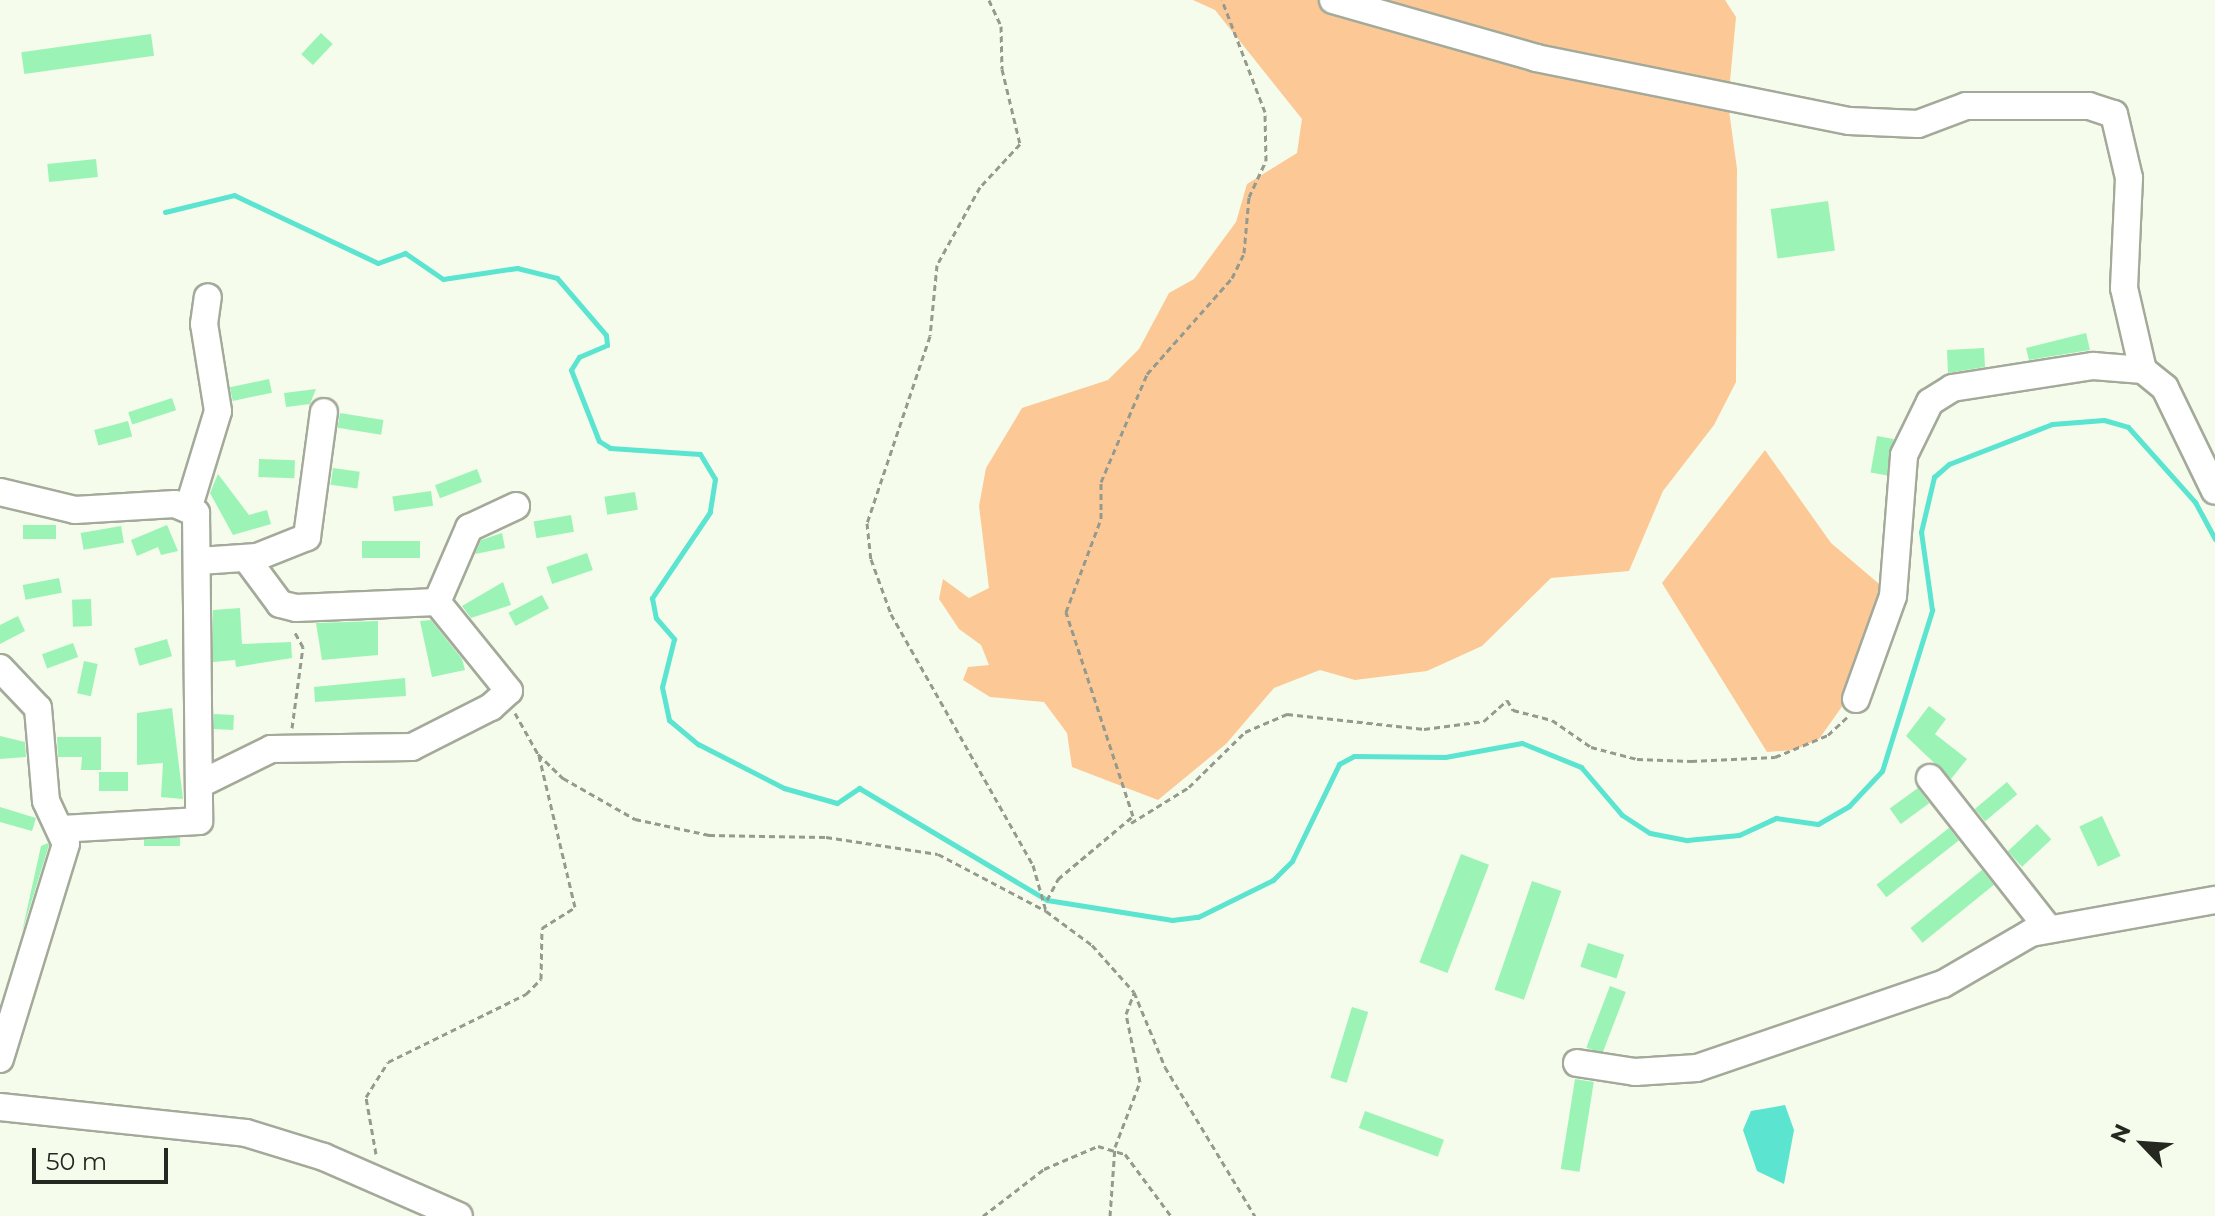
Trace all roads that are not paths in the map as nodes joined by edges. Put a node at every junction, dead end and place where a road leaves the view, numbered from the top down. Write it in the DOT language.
graph roads {
  1 [pos="1333,0"];
  2 [pos="208,297"];
  3 [pos="2143,370"];
  4 [pos="324,412"];
  5 [pos="2215,491"];
  6 [pos="0,492"];
  7 [pos="189,506"];
  8 [pos="516,506"];
  9 [pos="246,558"];
  10 [pos="199,561"];
  11 [pos="437,602"];
  12 [pos="0,668"];
  13 [pos="1856,699"];
  14 [pos="1930,778"];
  15 [pos="200,784"];
  16 [pos="62,829"];
  17 [pos="2215,900"];
  18 [pos="2049,929"];
  19 [pos="0,1059"];
  20 [pos="1577,1063"];
  21 [pos="0,1107"];
  22 [pos="459,1216"];
  1 -- 3 [label="street"];
  2 -- 7 [label="street"];
  3 -- 5 [label="street"];
  3 -- 13 [label="street"];
  4 -- 9 [label="street"];
  6 -- 7 [label="street"];
  7 -- 10 [label="street"];
  8 -- 11 [label="street"];
  9 -- 10 [label="street"];
  9 -- 11 [label="street"];
  10 -- 15 [label="street"];
  11 -- 15 [label="street"];
  12 -- 16 [label="street"];
  14 -- 18 [label="street"];
  15 -- 16 [label="street"];
  16 -- 19 [label="street"];
  17 -- 18 [label="street"];
  18 -- 20 [label="street"];
  21 -- 22 [label="street"];
}
